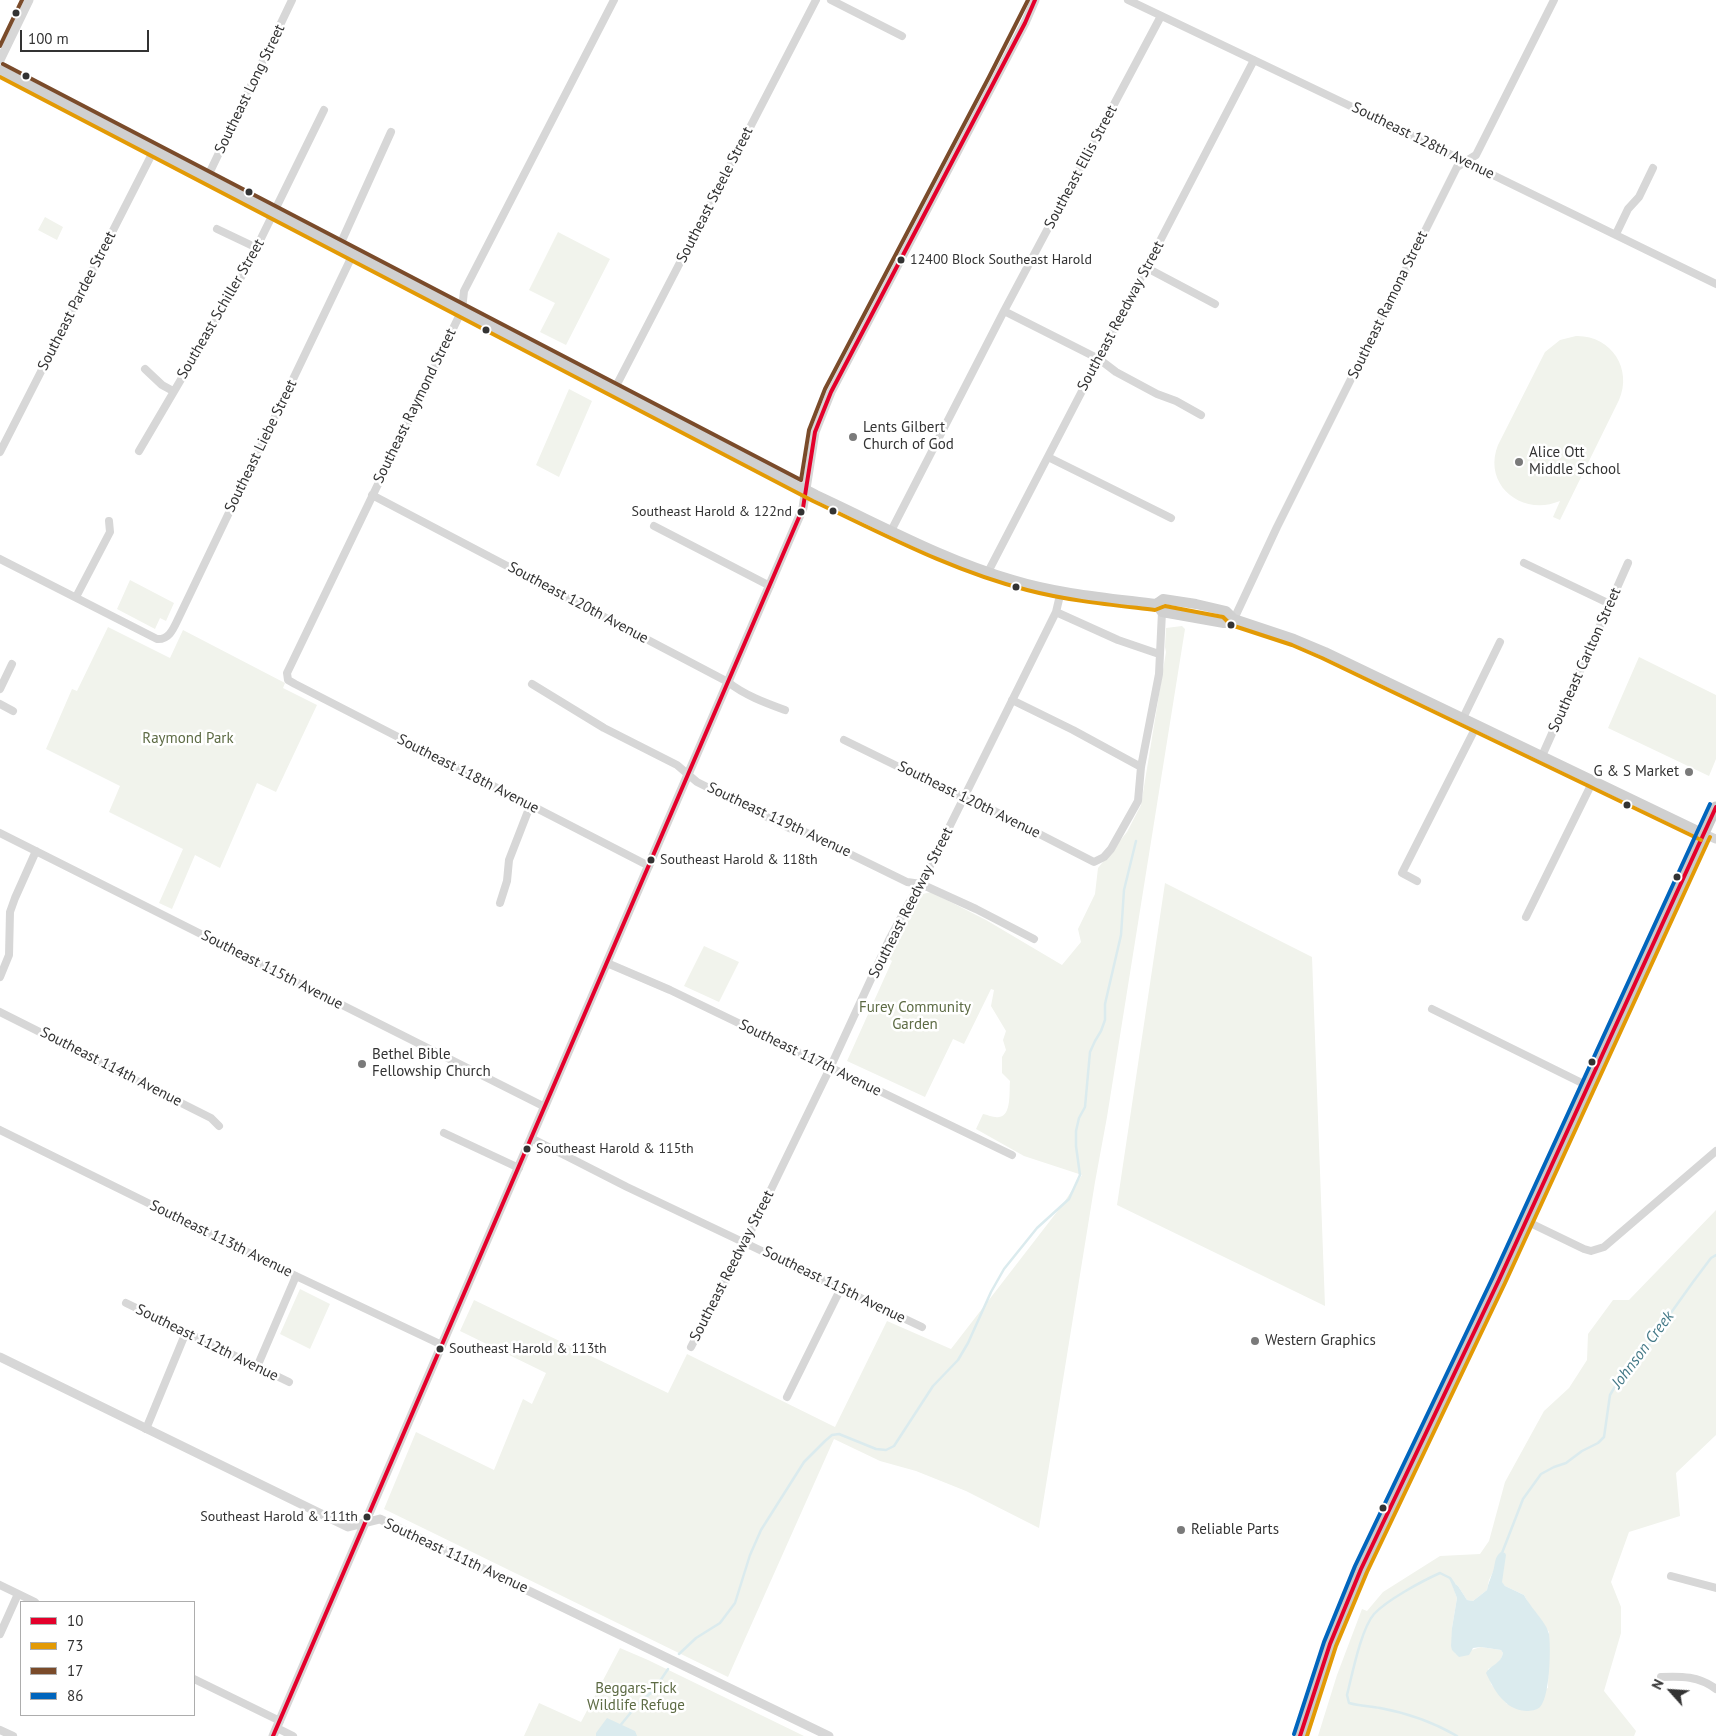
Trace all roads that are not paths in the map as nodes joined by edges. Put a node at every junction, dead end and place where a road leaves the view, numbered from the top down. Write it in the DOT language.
graph roads {
  1 [pos="29,0"];
  2 [pos="292,0"];
  3 [pos="614,0"];
  4 [pos="816,0"];
  5 [pos="831,0"];
  6 [pos="1035,0"];
  7 [pos="1128,0"];
  8 [pos="1554,0"];
  9 [pos="1161,16"];
  10 [pos="902,36"];
  11 [pos="0,60"];
  12 [pos="1254,60"];
  13 [pos="0,70"];
  14 [pos="324,110"];
  15 [pos="391,132"];
  16 [pos="154,150"];
  17 [pos="1466,161"];
  18 [pos="1653,168"];
  19 [pos="207,178"];
  20 [pos="274,213"];
  21 [pos="217,229"];
  22 [pos="1616,234"];
  23 [pos="339,247"];
  24 [pos="257,248"];
  25 [pos="352,254"];
  26 [pos="1147,268"];
  27 [pos="1716,284"];
  28 [pos="1214,304"];
  29 [pos="462,310"];
  30 [pos="1004,311"];
  31 [pos="1099,359"];
  32 [pos="145,370"];
  33 [pos="614,390"];
  34 [pos="173,391"];
  35 [pos="1201,415"];
  36 [pos="139,451"];
  37 [pos="0,452"];
  38 [pos="1048,457"];
  39 [pos="806,490"];
  40 [pos="372,495"];
  41 [pos="1171,518"];
  42 [pos="109,521"];
  43 [pos="654,526"];
  44 [pos="891,531"];
  45 [pos="0,559"];
  46 [pos="1524,563"];
  47 [pos="1628,563"];
  48 [pos="988,572"];
  49 [pos="770,586"];
  50 [pos="1061,592"];
  51 [pos="76,597"];
  52 [pos="1610,604"];
  53 [pos="1159,608"];
  54 [pos="1056,612"];
  55 [pos="1234,619"];
  56 [pos="1500,642"];
  57 [pos="1159,654"];
  58 [pos="12,664"];
  59 [pos="288,680"];
  60 [pos="728,682"];
  61 [pos="532,684"];
  62 [pos="0,689"];
  63 [pos="1012,700"];
  64 [pos="0,704"];
  65 [pos="785,710"];
  66 [pos="14,711"];
  67 [pos="1463,718"];
  68 [pos="1477,725"];
  69 [pos="844,740"];
  70 [pos="1542,756"];
  71 [pos="1141,767"];
  72 [pos="689,774"];
  73 [pos="1593,781"];
  74 [pos="965,796"];
  75 [pos="530,806"];
  76 [pos="1716,807"];
  77 [pos="0,833"];
  78 [pos="1704,834"];
  79 [pos="1716,840"];
  80 [pos="36,851"];
  81 [pos="649,866"];
  82 [pos="1418,881"];
  83 [pos="921,884"];
  84 [pos="500,904"];
  85 [pos="1526,917"];
  86 [pos="1034,939"];
  87 [pos="607,963"];
  88 [pos="0,977"];
  89 [pos="1432,1009"];
  90 [pos="0,1012"];
  91 [pos="830,1068"];
  92 [pos="1588,1086"];
  93 [pos="545,1107"];
  94 [pos="218,1126"];
  95 [pos="0,1130"];
  96 [pos="444,1133"];
  97 [pos="531,1138"];
  98 [pos="1716,1151"];
  99 [pos="1012,1155"];
  100 [pos="519,1168"];
  101 [pos="1526,1221"];
  102 [pos="745,1243"];
  103 [pos="296,1276"];
  104 [pos="841,1288"];
  105 [pos="126,1303"];
  106 [pos="922,1327"];
  107 [pos="186,1332"];
  108 [pos="442,1346"];
  109 [pos="692,1347"];
  110 [pos="0,1357"];
  111 [pos="256,1367"];
  112 [pos="289,1382"];
  113 [pos="787,1397"];
  114 [pos="146,1429"];
  115 [pos="364,1523"];
  116 [pos="1671,1576"];
  117 [pos="0,1585"];
  118 [pos="1716,1588"];
  119 [pos="18,1594"];
  120 [pos="33,1601"];
  121 [pos="0,1634"];
  122 [pos="1661,1677"];
  123 [pos="195,1680"];
  124 [pos="1716,1688"];
  125 [pos="276,1728"];
  126 [pos="0,1730"];
  127 [pos="13,1736"];
  128 [pos="293,1736"];
  129 [pos="829,1736"];
  130 [pos="1300,1736"];
  1 -- 11 [label="street"];
  2 -- 19 [label="street, Southeast Long Street"];
  3 -- 29 [label="street, Southeast Raymond Street"];
  4 -- 33 [label="street, Southeast Steele Street"];
  5 -- 10 [label="street"];
  6 -- 39 [label="street"];
  7 -- 9 [label="street, Southeast 128th Avenue"];
  8 -- 17 [label="street, Southeast Ramona Street"];
  9 -- 12 [label="street, Southeast 128th Avenue"];
  9 -- 30 [label="street, Southeast Ellis Street"];
  12 -- 17 [label="street, Southeast 128th Avenue"];
  12 -- 26 [label="street, Southeast Reedway Street"];
  13 -- 16 [label="main road"];
  14 -- 20 [label="street, Southeast Schiller Street"];
  15 -- 23 [label="street"];
  16 -- 19 [label="main road"];
  16 -- 37 [label="street, Southeast Pardee Street"];
  17 -- 22 [label="street, Southeast 128th Avenue"];
  17 -- 55 [label="street, Southeast Ramona Street"];
  18 -- 22 [label="street"];
  19 -- 20 [label="main road"];
  20 -- 23 [label="main road"];
  20 -- 24 [label="street, Southeast Schiller Street"];
  21 -- 24 [label="street"];
  22 -- 27 [label="street, Southeast 128th Avenue"];
  23 -- 25 [label="main road"];
  24 -- 34 [label="street, Southeast Schiller Street"];
  25 -- 29 [label="main road"];
  25 -- 51 [label="street, Southeast Liebe Street"];
  26 -- 28 [label="street"];
  26 -- 31 [label="street, Southeast Reedway Street"];
  29 -- 33 [label="main road"];
  29 -- 40 [label="street, Southeast Raymond Street"];
  30 -- 31 [label="street"];
  30 -- 44 [label="street, Southeast Ellis Street"];
  31 -- 35 [label="street"];
  31 -- 38 [label="street, Southeast Reedway Street"];
  32 -- 34 [label="street"];
  33 -- 39 [label="main road"];
  34 -- 36 [label="street, Southeast Schiller Street"];
  38 -- 41 [label="street"];
  38 -- 48 [label="street, Southeast Reedway Street"];
  39 -- 44 [label="main road"];
  39 -- 49 [label="street"];
  40 -- 59 [label="street, Southeast Raymond Street"];
  40 -- 60 [label="street, Southeast 120th Avenue"];
  42 -- 51 [label="street"];
  43 -- 49 [label="street"];
  44 -- 48 [label="main road"];
  45 -- 51 [label="street"];
  46 -- 52 [label="street"];
  47 -- 52 [label="street, Southeast Carlton Street"];
  48 -- 50 [label="main road"];
  49 -- 60 [label="street"];
  50 -- 53 [label="main road"];
  50 -- 54 [label="street, Southeast Reedway Street"];
  52 -- 70 [label="street, Southeast Carlton Street"];
  53 -- 55 [label="main road"];
  53 -- 57 [label="street"];
  54 -- 57 [label="street"];
  54 -- 63 [label="street, Southeast Reedway Street"];
  55 -- 67 [label="main road"];
  56 -- 67 [label="street"];
  57 -- 71 [label="street"];
  58 -- 62 [label="street"];
  59 -- 75 [label="street, Southeast 118th Avenue"];
  60 -- 65 [label="street, Southeast 120th Avenue"];
  60 -- 72 [label="street"];
  61 -- 72 [label="street, Southeast 119th Avenue"];
  63 -- 71 [label="street"];
  63 -- 74 [label="street, Southeast Reedway Street"];
  64 -- 66 [label="street"];
  67 -- 68 [label="main road"];
  68 -- 70 [label="main road"];
  68 -- 82 [label="street"];
  69 -- 74 [label="street, Southeast 120th Avenue"];
  70 -- 73 [label="main road"];
  71 -- 74 [label="street, Southeast 120th Avenue"];
  72 -- 81 [label="street"];
  72 -- 83 [label="street, Southeast 119th Avenue"];
  73 -- 78 [label="main road"];
  73 -- 85 [label="street"];
  74 -- 83 [label="street, Southeast Reedway Street"];
  75 -- 81 [label="street, Southeast 118th Avenue"];
  75 -- 84 [label="street"];
  76 -- 78 [label="main road"];
  77 -- 80 [label="street, Southeast 115th Avenue"];
  78 -- 79 [label="street"];
  78 -- 92 [label="main road"];
  80 -- 88 [label="street"];
  80 -- 93 [label="street, Southeast 115th Avenue"];
  81 -- 87 [label="street"];
  83 -- 86 [label="street, Southeast 119th Avenue"];
  83 -- 91 [label="street, Southeast Reedway Street"];
  87 -- 91 [label="street, Southeast 117th Avenue"];
  87 -- 93 [label="street"];
  89 -- 92 [label="street"];
  90 -- 94 [label="street, Southeast 114th Avenue"];
  91 -- 99 [label="street, Southeast 117th Avenue"];
  91 -- 102 [label="street, Southeast Reedway Street"];
  92 -- 101 [label="main road"];
  93 -- 97 [label="street"];
  95 -- 103 [label="street, Southeast 113th Avenue"];
  96 -- 100 [label="street"];
  97 -- 100 [label="street"];
  97 -- 102 [label="street, Southeast 115th Avenue"];
  98 -- 101 [label="street"];
  100 -- 108 [label="street"];
  101 -- 130 [label="main road"];
  102 -- 104 [label="street, Southeast 115th Avenue"];
  102 -- 109 [label="street, Southeast Reedway Street"];
  103 -- 108 [label="street, Southeast 113th Avenue"];
  103 -- 111 [label="street"];
  104 -- 106 [label="street, Southeast 115th Avenue"];
  104 -- 113 [label="street"];
  105 -- 107 [label="street, Southeast 112th Avenue"];
  107 -- 111 [label="street, Southeast 112th Avenue"];
  107 -- 114 [label="street"];
  108 -- 115 [label="street"];
  110 -- 114 [label="street, Southeast 111th Avenue"];
  111 -- 112 [label="street, Southeast 112th Avenue"];
  114 -- 115 [label="street, Southeast 111th Avenue"];
  115 -- 125 [label="street"];
  115 -- 129 [label="street, Southeast 111th Avenue"];
  116 -- 118 [label="street"];
  117 -- 119 [label="street"];
  119 -- 120 [label="street"];
  119 -- 121 [label="street"];
  122 -- 124 [label="street"];
  123 -- 125 [label="street"];
  125 -- 128 [label="street"];
  126 -- 127 [label="street"];
}
